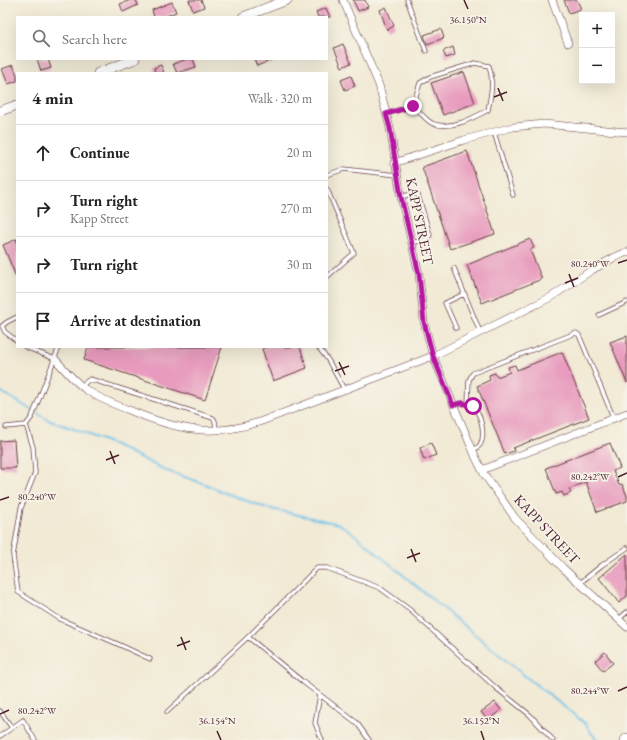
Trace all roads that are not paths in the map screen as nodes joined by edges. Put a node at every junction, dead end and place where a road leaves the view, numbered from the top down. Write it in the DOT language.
graph roads {
  1 [pos="287,0"];
  2 [pos="343,0"];
  3 [pos="407,0"];
  4 [pos="552,0"];
  5 [pos="246,16"];
  6 [pos="568,43"];
  7 [pos="426,51"];
  8 [pos="132,60"];
  9 [pos="101,72"];
  10 [pos="16,105"];
  11 [pos="413,106"];
  12 [pos="0,111"];
  13 [pos="386,114"];
  14 [pos="494,132"];
  15 [pos="627,132"];
  16 [pos="394,163"];
  17 [pos="328,175"];
  18 [pos="397,175"];
  19 [pos="328,192"];
  20 [pos="513,195"];
  21 [pos="401,197"];
  22 [pos="412,243"];
  23 [pos="626,252"];
  24 [pos="454,268"];
  25 [pos="328,276"];
  26 [pos="464,294"];
  27 [pos="627,302"];
  28 [pos="599,315"];
  29 [pos="16,318"];
  30 [pos="1,325"];
  31 [pos="456,328"];
  32 [pos="480,332"];
  33 [pos="16,340"];
  34 [pos="28,348"];
  35 [pos="59,348"];
  36 [pos="319,348"];
  37 [pos="433,356"];
  38 [pos="55,359"];
  39 [pos="81,386"];
  40 [pos="344,390"];
  41 [pos="468,404"];
  42 [pos="453,405"];
  43 [pos="627,413"];
  44 [pos="614,419"];
  45 [pos="26,425"];
  46 [pos="6,427"];
  47 [pos="216,430"];
  48 [pos="473,451"];
  49 [pos="482,470"];
  50 [pos="627,548"];
  51 [pos="580,583"];
  52 [pos="627,612"];
  53 [pos="619,619"];
  54 [pos="627,627"];
  55 [pos="248,637"];
  56 [pos="150,660"];
  57 [pos="320,695"];
  58 [pos="0,711"];
  59 [pos="167,712"];
  60 [pos="12,728"];
  61 [pos="0,736"];
  62 [pos="35,740"];
  63 [pos="322,740"];
  64 [pos="369,740"];
  65 [pos="553,740"];
  1 -- 5 [label="street"];
  2 -- 13 [label="street, KAPP STREET"];
  3 -- 7 [label="lane"];
  4 -- 6 [label="street"];
  8 -- 9 [label="street"];
  10 -- 12 [label="street"];
  11 -- 11 [label="lane"];
  11 -- 13 [label="lane"];
  13 -- 16 [label="street, KAPP STREET"];
  14 -- 15 [label="street"];
  14 -- 16 [label="street"];
  14 -- 20 [label="lane"];
  16 -- 18 [label="street, KAPP STREET"];
  17 -- 18 [label="lane"];
  18 -- 21 [label="street, KAPP STREET"];
  19 -- 25 [label="lane"];
  21 -- 22 [label="street, KAPP STREET"];
  21 -- 22 [label="lane"];
  22 -- 37 [label="street, KAPP STREET"];
  23 -- 32 [label="street"];
  24 -- 26 [label="lane"];
  26 -- 31 [label="lane"];
  26 -- 32 [label="lane"];
  27 -- 28 [label="lane"];
  29 -- 30 [label="lane"];
  30 -- 33 [label="lane"];
  32 -- 37 [label="street"];
  34 -- 38 [label="lane"];
  35 -- 38 [label="lane"];
  36 -- 40 [label="lane"];
  37 -- 40 [label="street"];
  37 -- 42 [label="street, KAPP STREET"];
  38 -- 39 [label="street"];
  38 -- 45 [label="lane"];
  39 -- 47 [label="street"];
  39 -- 47 [label="lane"];
  40 -- 47 [label="street"];
  41 -- 42 [label="lane"];
  41 -- 44 [label="lane"];
  41 -- 48 [label="lane"];
  42 -- 48 [label="street, KAPP STREET"];
  43 -- 44 [label="street"];
  44 -- 49 [label="street"];
  45 -- 46 [label="lane"];
  45 -- 56 [label="lane"];
  48 -- 49 [label="street, KAPP STREET"];
  49 -- 51 [label="street, KAPP STREET"];
  50 -- 51 [label="lane"];
  51 -- 53 [label="street, KAPP STREET"];
  52 -- 53 [label="lane"];
  53 -- 54 [label="street, KAPP STREET"];
  55 -- 57 [label="lane"];
  55 -- 59 [label="lane"];
  55 -- 65 [label="lane"];
  57 -- 63 [label="lane"];
  57 -- 64 [label="lane"];
  58 -- 60 [label="lane"];
  60 -- 61 [label="lane"];
  60 -- 62 [label="lane"];
}
